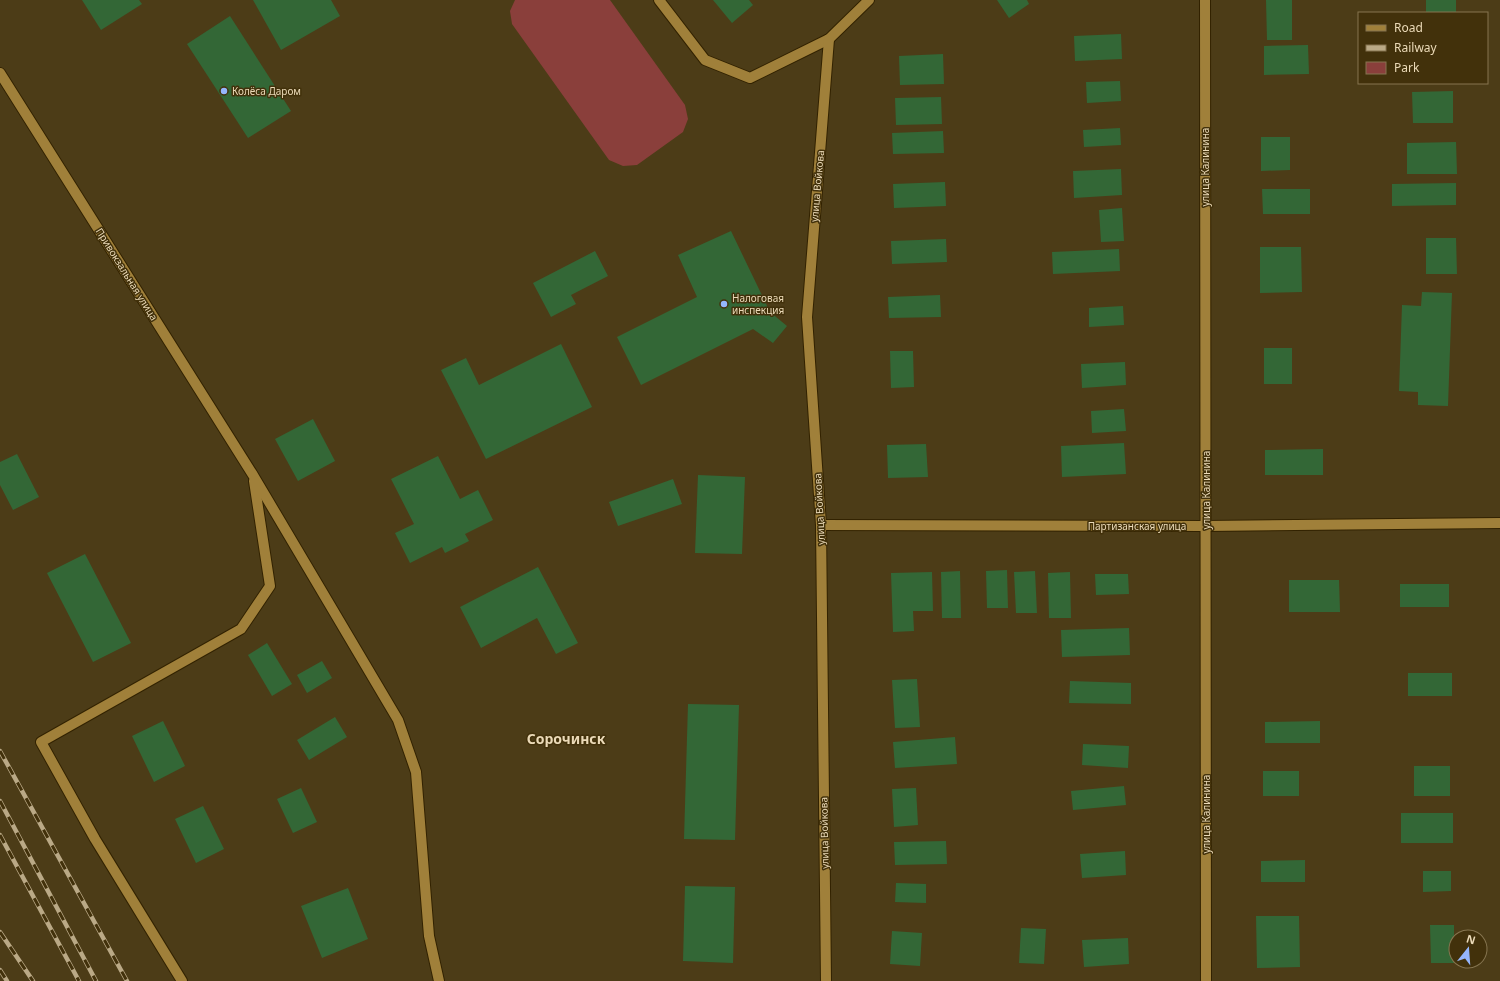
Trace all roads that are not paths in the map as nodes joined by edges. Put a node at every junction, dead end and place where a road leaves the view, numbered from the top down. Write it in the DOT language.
graph roads {
  1 [pos="659,0"];
  2 [pos="869,0"];
  3 [pos="1205,0"];
  4 [pos="829,39"];
  5 [pos="0,74"];
  6 [pos="254,475"];
  7 [pos="1500,523"];
  8 [pos="821,525"];
  9 [pos="1206,526"];
  10 [pos="182,981"];
  11 [pos="439,981"];
  12 [pos="826,981"];
  13 [pos="1206,981"];
  1 -- 4 [label="street"];
  2 -- 4 [label="street"];
  3 -- 9 [label="street, улица Калинина"];
  4 -- 8 [label="street, улица Войкова"];
  5 -- 6 [label="street, Привокзальная улица"];
  6 -- 10 [label="street"];
  6 -- 11 [label="street, Привокзальная улица"];
  7 -- 9 [label="street, Партизанская улица"];
  8 -- 9 [label="street, Партизанская улица"];
  8 -- 12 [label="street, улица Войкова"];
  9 -- 13 [label="street, улица Калинина"];
}
